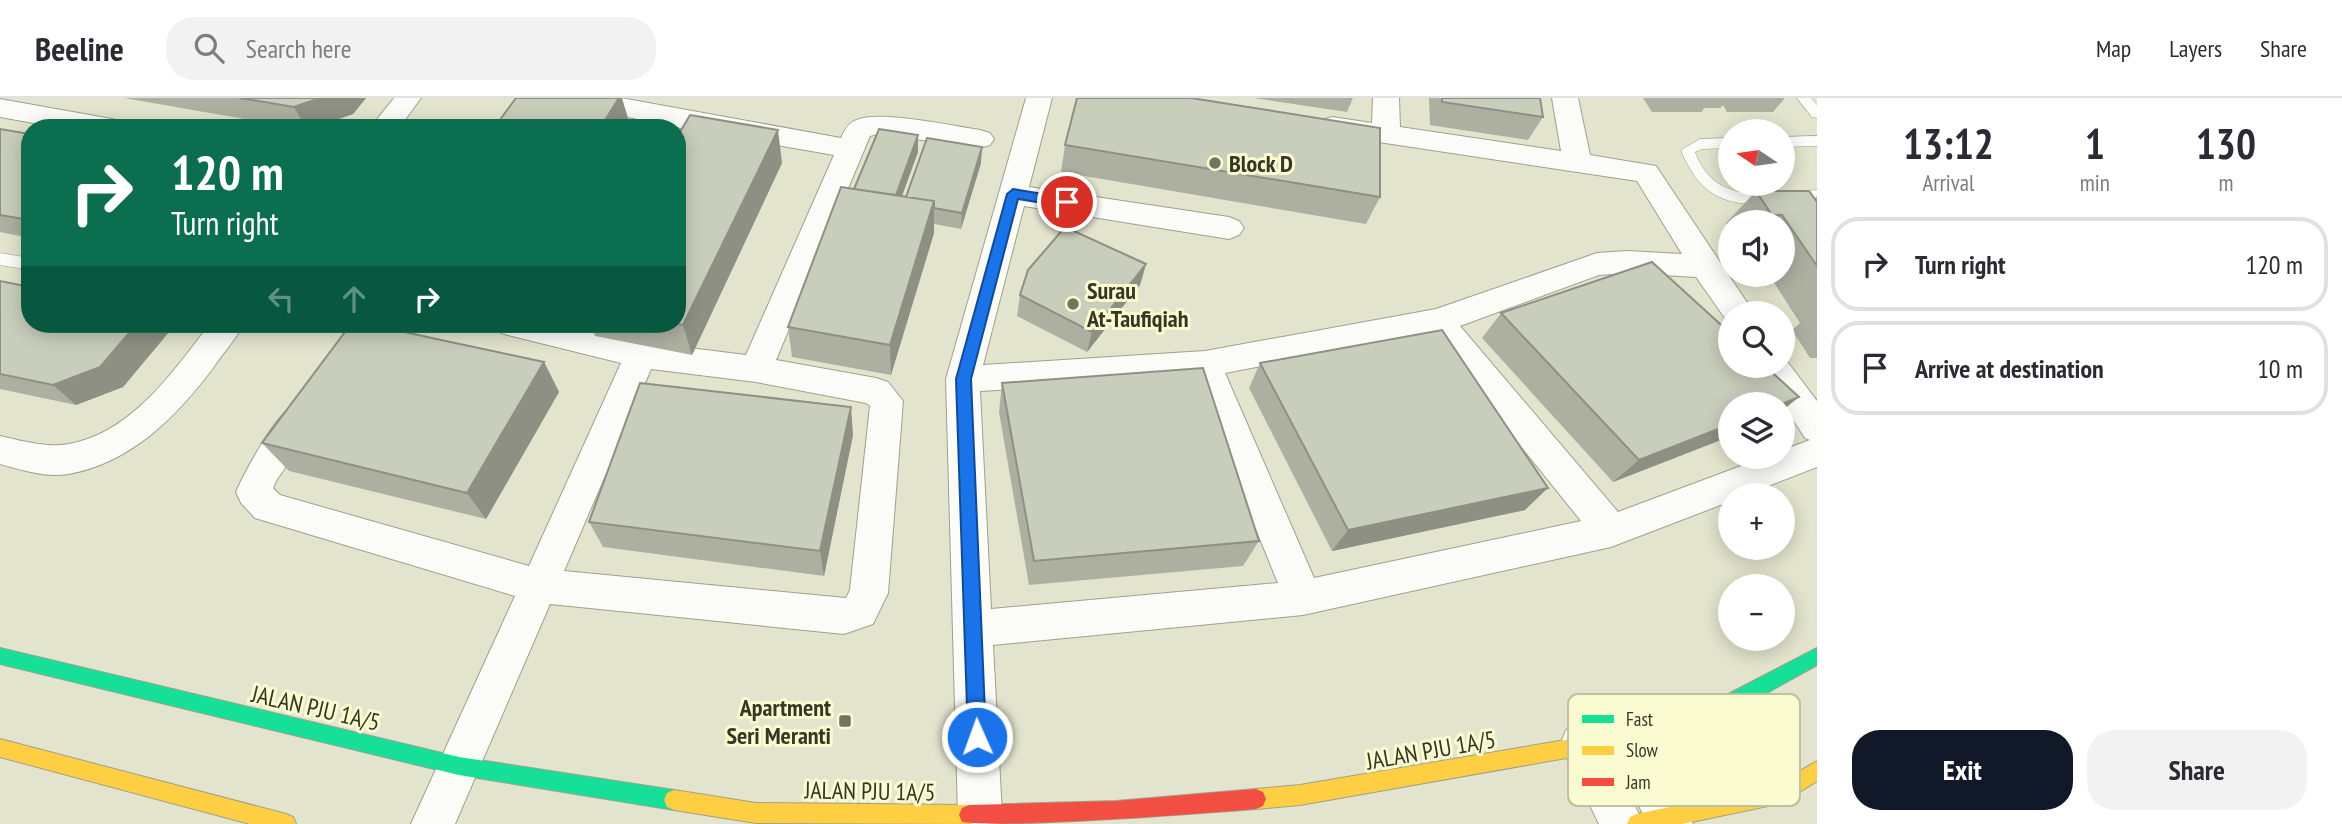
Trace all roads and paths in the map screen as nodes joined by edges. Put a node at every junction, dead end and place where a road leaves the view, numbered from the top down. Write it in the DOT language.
graph roads {
  1 [pos="408,98"];
  2 [pos="580,98"];
  3 [pos="1039,98"];
  4 [pos="1386,98"];
  5 [pos="1565,98"];
  6 [pos="1804,98"];
  7 [pos="0,108"];
  8 [pos="1817,114"];
  9 [pos="62,119"];
  10 [pos="391,119"];
  11 [pos="647,119"];
  12 [pos="1307,122"];
  13 [pos="686,131"];
  14 [pos="1386,134"];
  15 [pos="979,139"];
  16 [pos="1817,141"];
  17 [pos="1796,142"];
  18 [pos="1718,143"];
  19 [pos="852,149"];
  20 [pos="1577,161"];
  21 [pos="1718,191"];
  22 [pos="1013,194"];
  23 [pos="1817,195"];
  24 [pos="1734,196"];
  25 [pos="1792,196"];
  26 [pos="1796,196"];
  27 [pos="1229,228"];
  28 [pos="0,259"];
  29 [pos="21,262"];
  30 [pos="1705,266"];
  31 [pos="1730,301"];
  32 [pos="1438,321"];
  33 [pos="221,333"];
  34 [pos="578,333"];
  35 [pos="641,355"];
  36 [pos="1205,364"];
  37 [pos="756,369"];
  38 [pos="1782,378"];
  39 [pos="963,379"];
  40 [pos="324,388"];
  41 [pos="1817,428"];
  42 [pos="0,450"];
  43 [pos="1817,452"];
  44 [pos="1611,531"];
  45 [pos="540,586"];
  46 [pos="1303,598"];
  47 [pos="972,629"];
  48 [pos="0,656"];
  49 [pos="1817,656"];
  50 [pos="1747,694"];
  51 [pos="0,748"];
  52 [pos="1568,748"];
  53 [pos="459,765"];
  54 [pos="1817,771"];
  55 [pos="1800,782"];
  56 [pos="1613,806"];
  57 [pos="1726,806"];
  58 [pos="1780,806"];
  59 [pos="1779,814"];
  60 [pos="980,816"];
  61 [pos="1658,822"];
  62 [pos="286,824"];
  63 [pos="433,824"];
  64 [pos="1622,824"];
  1 -- 10 [label="street"];
  2 -- 11 [label="street"];
  3 -- 22 [label="street"];
  4 -- 14 [label="street"];
  5 -- 20 [label="street"];
  6 -- 8 [label="lane"];
  7 -- 9 [label="street"];
  12 -- 14 [label="street"];
  13 -- 19 [label="street"];
  14 -- 20 [label="street"];
  15 -- 19 [label="street"];
  16 -- 17 [label="lane"];
  18 -- 21 [label="lane"];
  19 -- 37 [label="street"];
  20 -- 30 [label="street"];
  22 -- 27 [label="street"];
  22 -- 39 [label="street"];
  23 -- 26 [label="lane"];
  24 -- 25 [label="lane"];
  28 -- 29 [label="lane"];
  30 -- 31 [label="street"];
  30 -- 32 [label="street"];
  32 -- 36 [label="street"];
  32 -- 44 [label="street"];
  33 -- 42 [label="street"];
  34 -- 35 [label="street"];
  35 -- 37 [label="street"];
  35 -- 45 [label="street"];
  36 -- 39 [label="street"];
  36 -- 46 [label="street"];
  37 -- 45 [label="street"];
  38 -- 41 [label="street"];
  39 -- 47 [label="street"];
  40 -- 45 [label="street"];
  43 -- 44 [label="street"];
  44 -- 46 [label="street"];
  45 -- 53 [label="street"];
  46 -- 47 [label="street"];
  47 -- 60 [label="street"];
  48 -- 53 [label="street, JALAN PJU 1A/5"];
  49 -- 50 [label="street, JALAN PJU 1A/5"];
  51 -- 62 [label="street"];
  52 -- 60 [label="street, JALAN PJU 1A/5"];
  53 -- 60 [label="street, JALAN PJU 1A/5"];
  53 -- 63 [label="street"];
  54 -- 55 [label="street"];
  56 -- 64 [label="street"];
  57 -- 61 [label="street"];
  58 -- 59 [label="street"];
}
